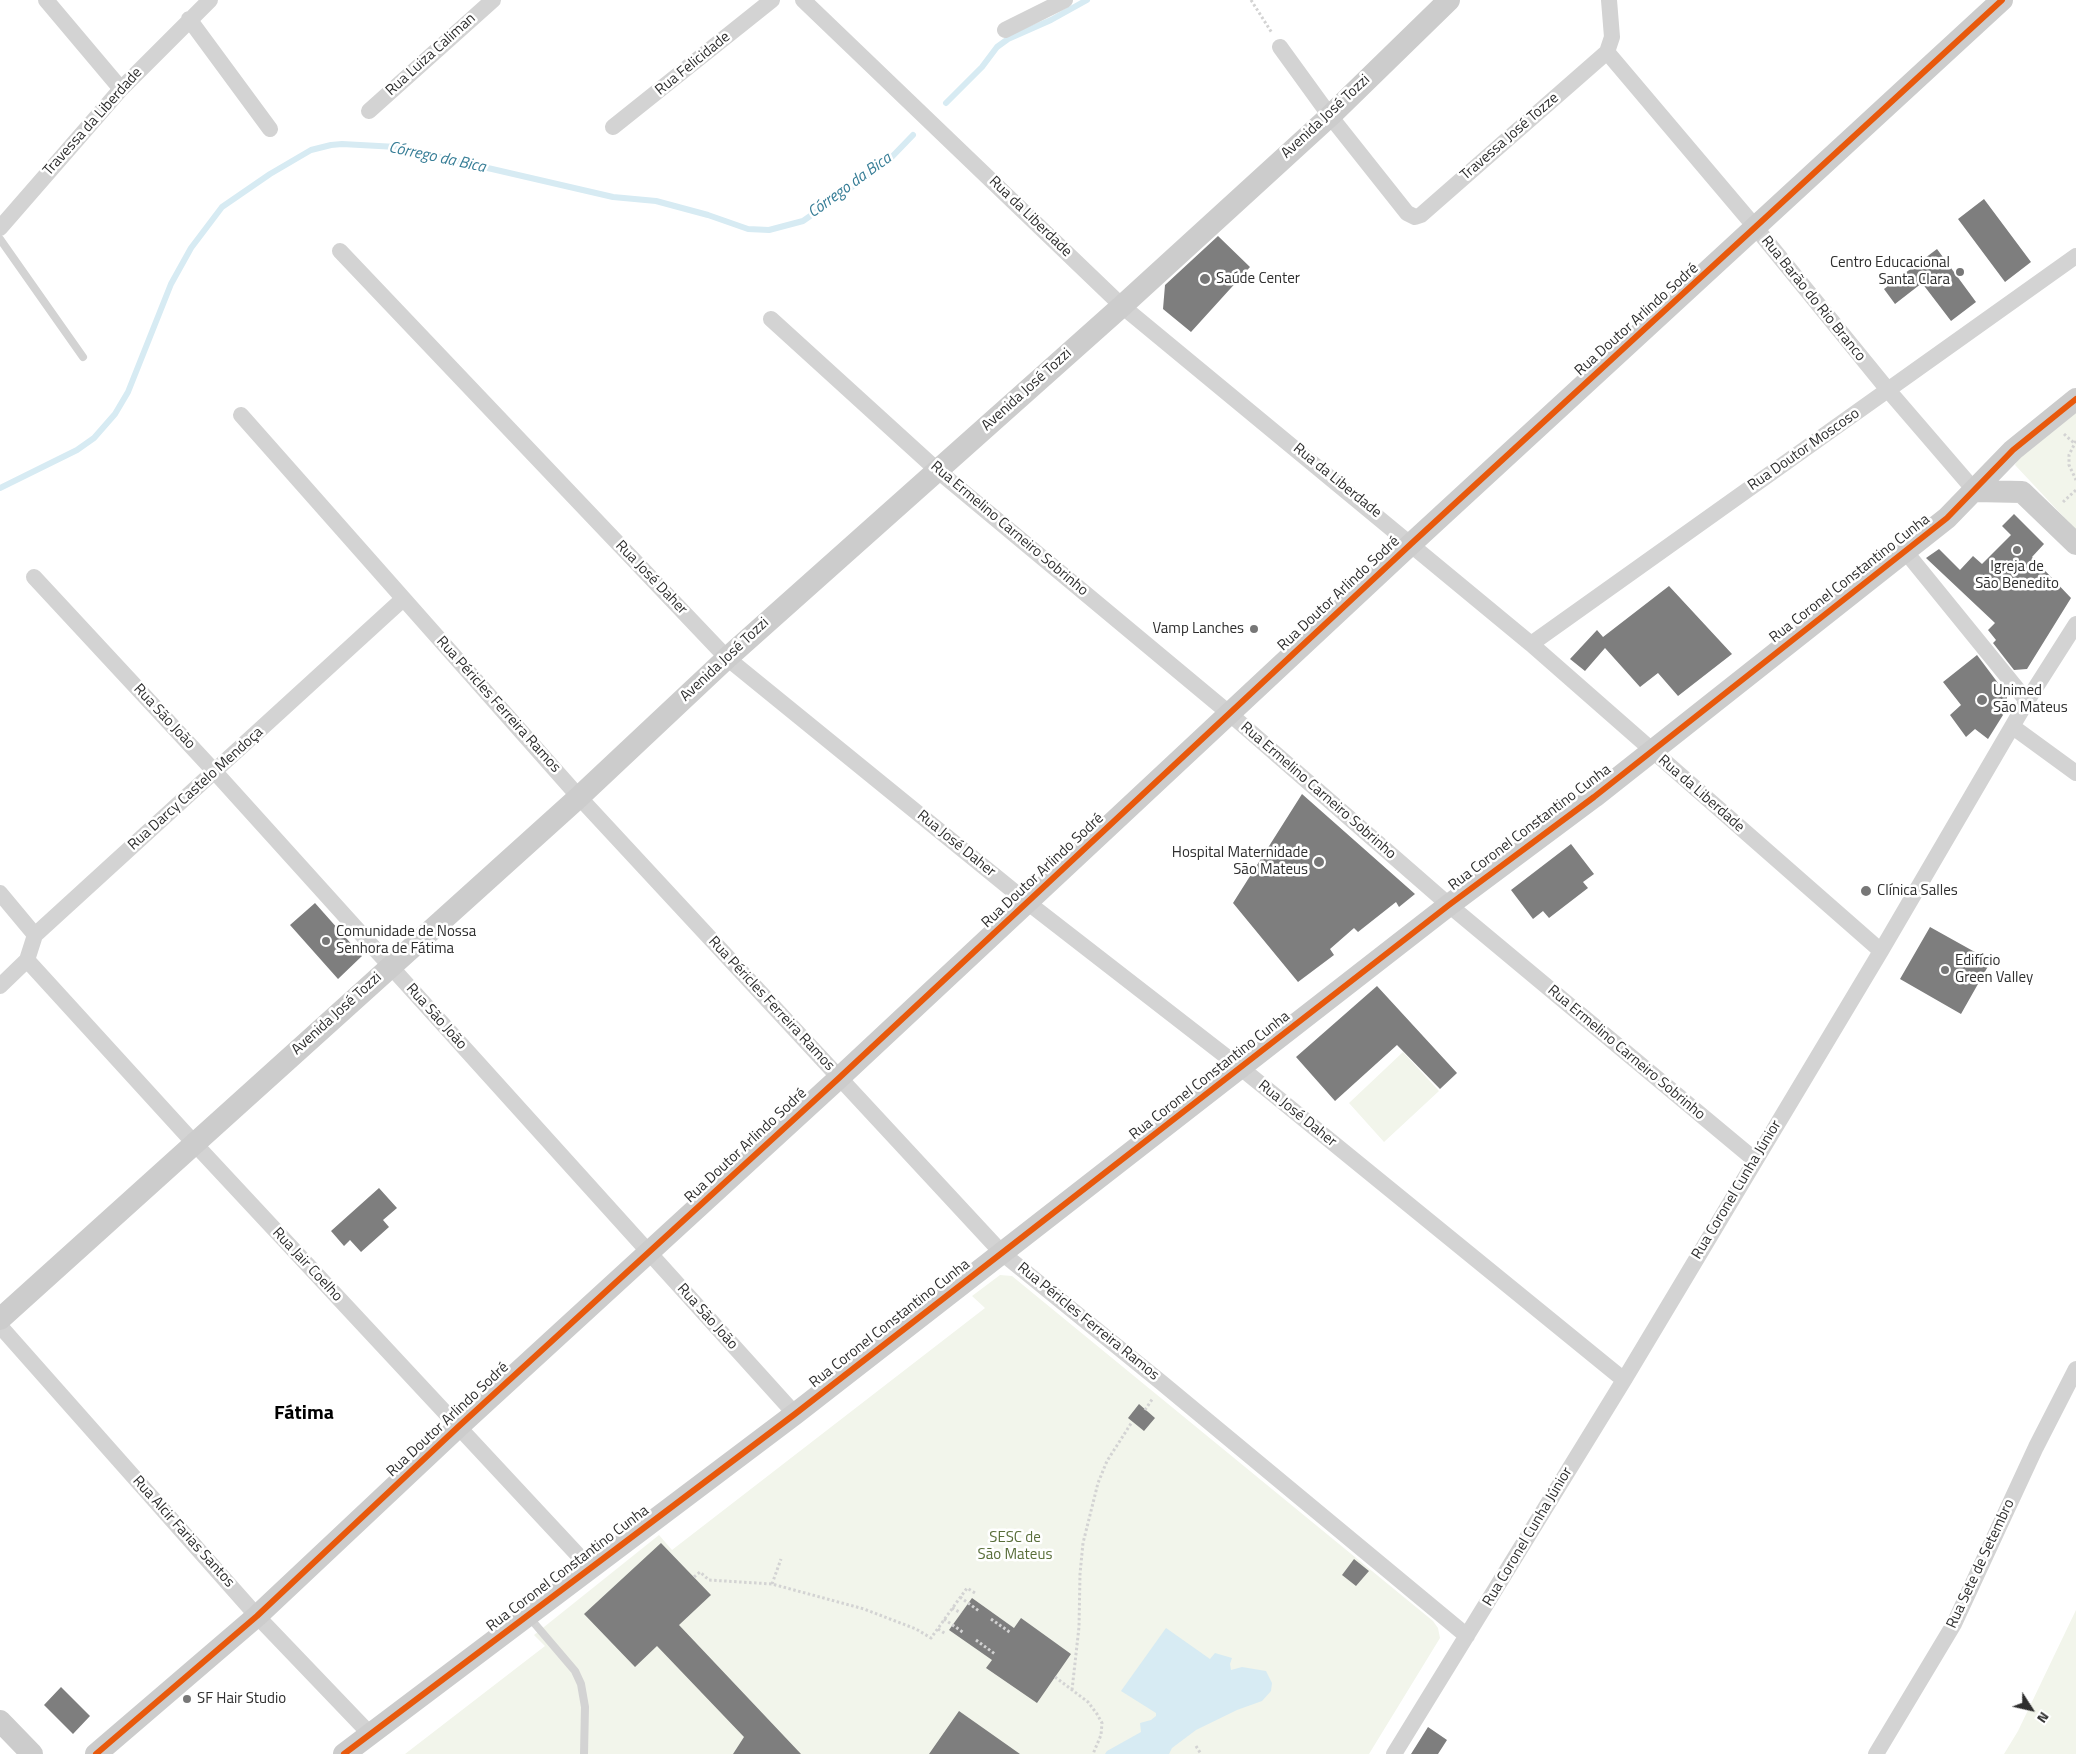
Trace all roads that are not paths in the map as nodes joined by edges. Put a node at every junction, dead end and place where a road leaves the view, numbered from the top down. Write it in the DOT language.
graph roads {
  1 [pos="46,0"];
  2 [pos="210,0"];
  3 [pos="493,0"];
  4 [pos="772,0"];
  5 [pos="803,0"];
  6 [pos="1065,0"];
  7 [pos="1448,0"];
  8 [pos="1609,0"];
  9 [pos="2002,0"];
  10 [pos="189,19"];
  11 [pos="1005,30"];
  12 [pos="1280,47"];
  13 [pos="1607,52"];
  14 [pos="121,89"];
  15 [pos="368,111"];
  16 [pos="1330,116"];
  17 [pos="613,127"];
  18 [pos="270,129"];
  19 [pos="0,228"];
  20 [pos="1756,228"];
  21 [pos="0,239"];
  22 [pos="340,251"];
  23 [pos="2076,256"];
  24 [pos="1122,306"];
  25 [pos="771,320"];
  26 [pos="83,356"];
  27 [pos="1888,390"];
  28 [pos="2076,399"];
  29 [pos="241,415"];
  30 [pos="2013,450"];
  31 [pos="937,470"];
  32 [pos="1975,491"];
  33 [pos="2022,492"];
  34 [pos="1412,543"];
  35 [pos="2076,544"];
  36 [pos="1905,551"];
  37 [pos="34,577"];
  38 [pos="403,599"];
  39 [pos="2076,624"];
  40 [pos="1531,644"];
  41 [pos="727,658"];
  42 [pos="2027,702"];
  43 [pos="1230,714"];
  44 [pos="2013,727"];
  45 [pos="1652,750"];
  46 [pos="215,772"];
  47 [pos="2076,773"];
  48 [pos="580,797"];
  49 [pos="0,893"];
  50 [pos="1027,902"];
  51 [pos="1449,905"];
  52 [pos="35,935"];
  53 [pos="1881,951"];
  54 [pos="27,960"];
  55 [pos="390,966"];
  56 [pos="0,986"];
  57 [pos="1241,1068"];
  58 [pos="839,1078"];
  59 [pos="194,1143"];
  60 [pos="1755,1160"];
  61 [pos="649,1253"];
  62 [pos="1002,1253"];
  63 [pos="0,1319"];
  64 [pos="0,1326"];
  65 [pos="2076,1368"];
  66 [pos="1624,1380"];
  67 [pos="796,1414"];
  68 [pos="458,1428"];
  69 [pos="590,1568"];
  70 [pos="528,1615"];
  71 [pos="257,1616"];
  72 [pos="1467,1636"];
  73 [pos="0,1720"];
  74 [pos="370,1734"];
  75 [pos="32,1754"];
  76 [pos="96,1754"];
  77 [pos="344,1754"];
  78 [pos="584,1754"];
  79 [pos="1394,1754"];
  80 [pos="1876,1754"];
  1 -- 14 [label="street"];
  2 -- 10 [label="street, Travessa da Liberdade"];
  3 -- 15 [label="street, Rua Luiza Caliman"];
  4 -- 17 [label="street, Rua Felicidade"];
  5 -- 24 [label="street, Rua da Liberdade"];
  6 -- 11 [label="street"];
  7 -- 16 [label="street, Avenida José Tozzi"];
  8 -- 13 [label="street"];
  9 -- 20 [label="street, Rua Doutor Arlindo Sodré"];
  10 -- 14 [label="street, Travessa da Liberdade"];
  10 -- 18 [label="street"];
  12 -- 16 [label="street"];
  13 -- 16 [label="street, Travessa José Tozze"];
  13 -- 20 [label="street, Rua Barão do Rio Branco"];
  14 -- 19 [label="street, Travessa da Liberdade"];
  16 -- 24 [label="street, Avenida José Tozzi"];
  20 -- 27 [label="street, Rua Barão do Rio Branco"];
  20 -- 34 [label="street, Rua Doutor Arlindo Sodré"];
  21 -- 26 [label="lane"];
  22 -- 41 [label="street, Rua José Daher"];
  23 -- 27 [label="street, Rua Doutor Moscoso"];
  24 -- 31 [label="street, Avenida José Tozzi"];
  24 -- 34 [label="street, Rua da Liberdade"];
  25 -- 31 [label="street, Rua Ermelino Carneiro Sobrinho"];
  27 -- 32 [label="street, Rua Barão do Rio Branco"];
  27 -- 40 [label="street, Rua Doutor Moscoso"];
  28 -- 30 [label="street, Rua Coronel Constantino Cunha"];
  29 -- 38 [label="street, Rua Péricles Ferreira Ramos"];
  30 -- 32 [label="street, Rua Coronel Constantino Cunha"];
  30 -- 33 [label="street"];
  31 -- 41 [label="street, Avenida José Tozzi"];
  31 -- 43 [label="street, Rua Ermelino Carneiro Sobrinho"];
  32 -- 33 [label="street"];
  32 -- 36 [label="street, Rua Coronel Constantino Cunha"];
  33 -- 35 [label="street"];
  34 -- 40 [label="street, Rua da Liberdade"];
  34 -- 43 [label="street, Rua Doutor Arlindo Sodré"];
  36 -- 42 [label="street"];
  36 -- 45 [label="street, Rua Coronel Constantino Cunha"];
  37 -- 46 [label="street, Rua São João"];
  38 -- 46 [label="street, Rua Darcy Castelo Mendoça"];
  38 -- 48 [label="street, Rua Péricles Ferreira Ramos"];
  39 -- 42 [label="street, Rua Coronel Cunha Júnior"];
  40 -- 45 [label="street, Rua da Liberdade"];
  41 -- 48 [label="street, Avenida José Tozzi"];
  41 -- 50 [label="street, Rua José Daher"];
  42 -- 44 [label="street, Rua Coronel Cunha Júnior"];
  43 -- 50 [label="street, Rua Doutor Arlindo Sodré"];
  43 -- 51 [label="street, Rua Ermelino Carneiro Sobrinho"];
  44 -- 47 [label="street"];
  44 -- 53 [label="street, Rua Coronel Cunha Júnior"];
  45 -- 51 [label="street, Rua Coronel Constantino Cunha"];
  45 -- 53 [label="street, Rua da Liberdade"];
  46 -- 52 [label="street, Rua Darcy Castelo Mendoça"];
  46 -- 55 [label="street, Rua São João"];
  48 -- 55 [label="street, Avenida José Tozzi"];
  48 -- 58 [label="street, Rua Péricles Ferreira Ramos"];
  49 -- 52 [label="street"];
  50 -- 57 [label="street, Rua José Daher"];
  50 -- 58 [label="street, Rua Doutor Arlindo Sodré"];
  51 -- 57 [label="street, Rua Coronel Constantino Cunha"];
  51 -- 60 [label="street, Rua Ermelino Carneiro Sobrinho"];
  52 -- 54 [label="street"];
  53 -- 60 [label="street, Rua Coronel Cunha Júnior"];
  54 -- 56 [label="street"];
  54 -- 59 [label="street, Rua Jair Coelho"];
  55 -- 59 [label="street, Avenida José Tozzi"];
  55 -- 61 [label="street, Rua São João"];
  57 -- 62 [label="street, Rua Coronel Constantino Cunha"];
  57 -- 66 [label="street, Rua José Daher"];
  58 -- 61 [label="street, Rua Doutor Arlindo Sodré"];
  58 -- 62 [label="street, Rua Péricles Ferreira Ramos"];
  59 -- 63 [label="street, Avenida José Tozzi"];
  59 -- 68 [label="street, Rua Jair Coelho"];
  60 -- 66 [label="street, Rua Coronel Cunha Júnior"];
  61 -- 67 [label="street, Rua São João"];
  61 -- 68 [label="street, Rua Doutor Arlindo Sodré"];
  62 -- 67 [label="street, Rua Coronel Constantino Cunha"];
  62 -- 72 [label="street, Rua Péricles Ferreira Ramos"];
  64 -- 71 [label="street, Rua Alcir Farias Santos"];
  65 -- 80 [label="street, Rua Sete de Setembro"];
  66 -- 72 [label="street, Rua Coronel Cunha Júnior"];
  67 -- 69 [label="street, Rua Coronel Constantino Cunha"];
  68 -- 69 [label="street, Rua Jair Coelho"];
  68 -- 71 [label="street, Rua Doutor Arlindo Sodré"];
  69 -- 70 [label="street, Rua Coronel Constantino Cunha"];
  70 -- 74 [label="street, Rua Coronel Constantino Cunha"];
  70 -- 78 [label="lane"];
  71 -- 74 [label="street, Rua Alcir Farias Santos"];
  71 -- 76 [label="street, Rua Doutor Arlindo Sodré"];
  72 -- 79 [label="street, Rua Coronel Cunha Júnior"];
  73 -- 75 [label="street"];
  74 -- 77 [label="street, Rua Coronel Constantino Cunha"];
}
